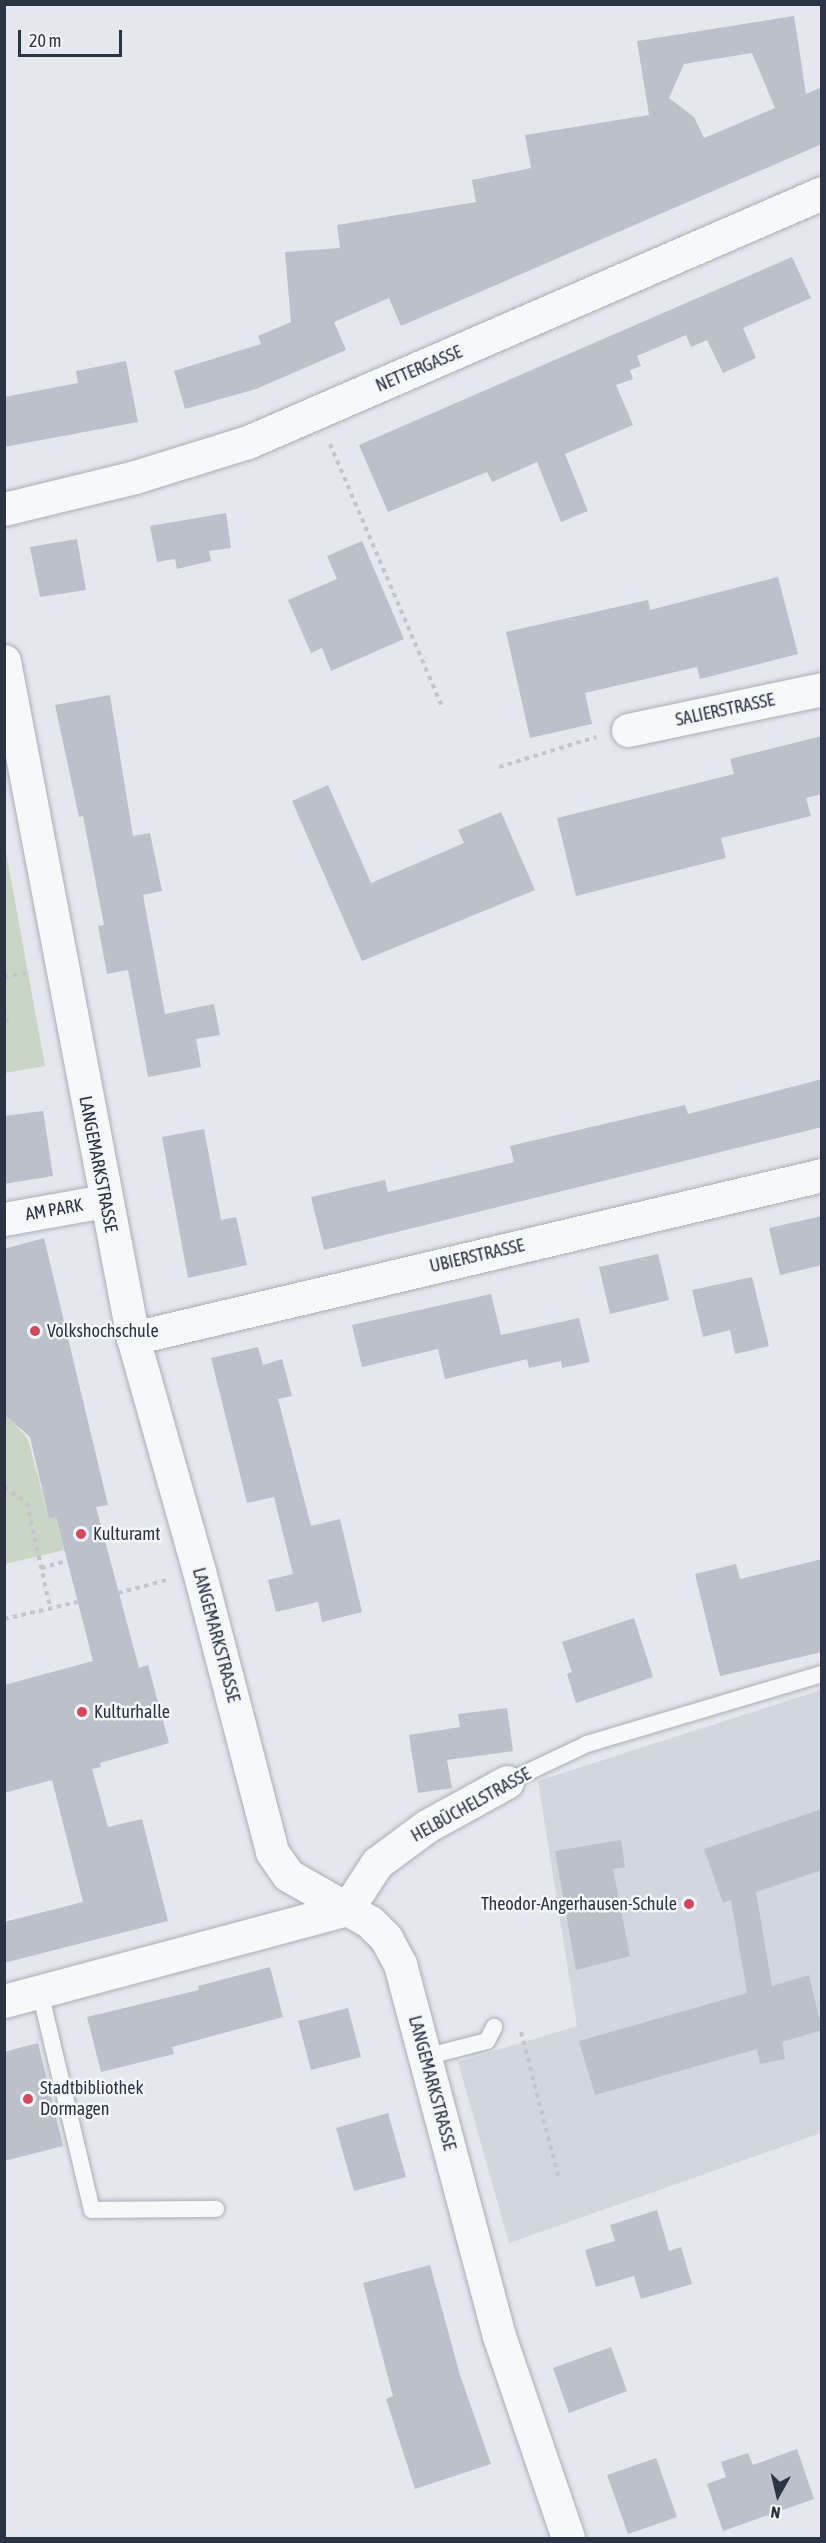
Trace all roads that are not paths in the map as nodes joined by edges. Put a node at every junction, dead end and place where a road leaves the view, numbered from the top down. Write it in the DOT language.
graph roads {
  1 [pos="822,193"];
  2 [pos="4,509"];
  3 [pos="4,661"];
  4 [pos="822,689"];
  5 [pos="628,730"];
  6 [pos="822,1175"];
  7 [pos="105,1202"];
  8 [pos="4,1219"];
  9 [pos="133,1338"];
  10 [pos="822,1674"];
  11 [pos="507,1782"];
  12 [pos="347,1909"];
  13 [pos="40,1992"];
  14 [pos="4,2001"];
  15 [pos="494,2027"];
  16 [pos="425,2057"];
  17 [pos="216,2209"];
  18 [pos="568,2538"];
  1 -- 2 [label="street, NETTERGASSE"];
  3 -- 7 [label="street, LANGEMARKSTRASSE"];
  4 -- 5 [label="street, SALIERSTRASSE"];
  6 -- 9 [label="street, UBIERSTRASSE"];
  7 -- 8 [label="street, AM PARK"];
  7 -- 9 [label="street, LANGEMARKSTRASSE"];
  9 -- 12 [label="street, LANGEMARKSTRASSE"];
  10 -- 11 [label="lane, HELBÜCHELSTRASSE"];
  11 -- 12 [label="street, HELBÜCHELSTRASSE"];
  12 -- 13 [label="street"];
  12 -- 16 [label="street, LANGEMARKSTRASSE"];
  13 -- 14 [label="street"];
  13 -- 17 [label="lane"];
  15 -- 16 [label="lane"];
  16 -- 18 [label="street, LANGEMARKSTRASSE"];
}
